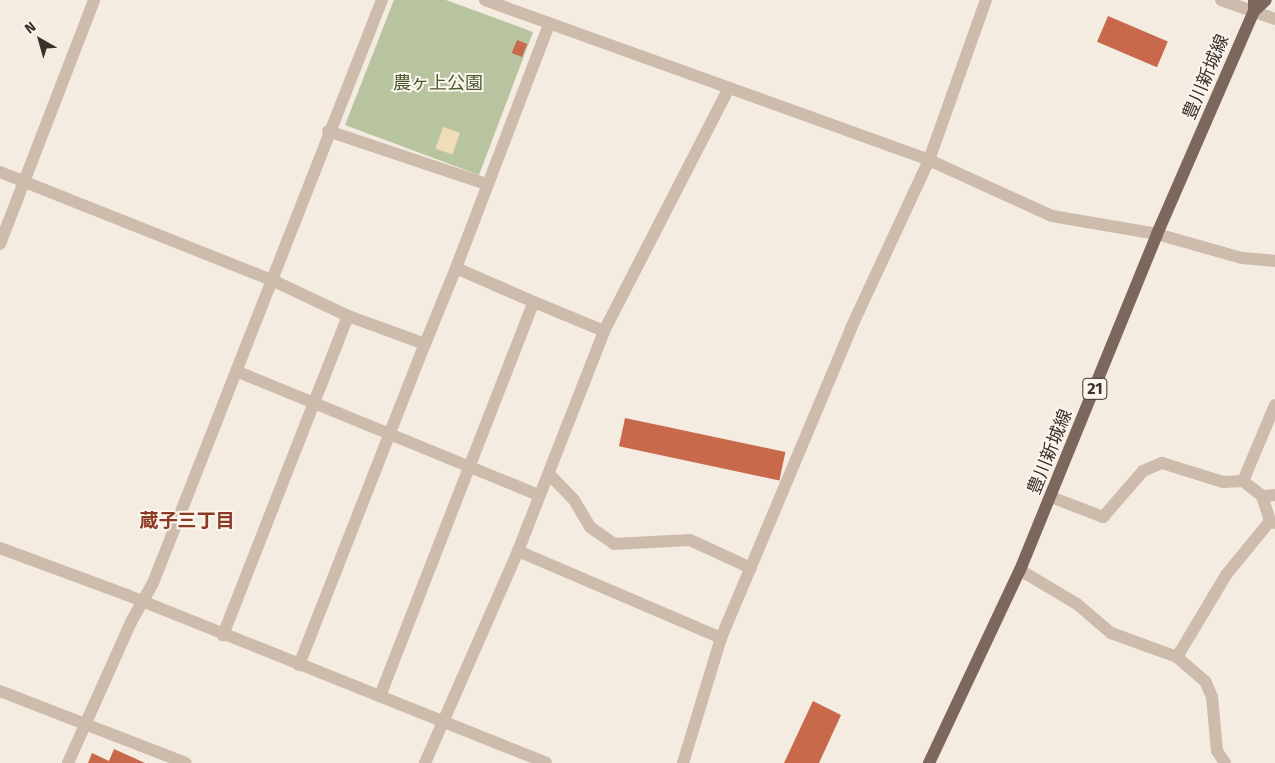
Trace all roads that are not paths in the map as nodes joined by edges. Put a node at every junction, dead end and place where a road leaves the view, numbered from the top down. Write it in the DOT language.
graph roads {
  1 [pos="94,0"];
  2 [pos="382,0"];
  3 [pos="486,0"];
  4 [pos="986,0"];
  5 [pos="1222,0"];
  6 [pos="1266,0"];
  7 [pos="1254,6"];
  8 [pos="1275,20"];
  9 [pos="549,24"];
  10 [pos="729,88"];
  11 [pos="328,131"];
  12 [pos="929,160"];
  13 [pos="0,172"];
  14 [pos="25,182"];
  15 [pos="486,184"];
  16 [pos="1157,234"];
  17 [pos="0,244"];
  18 [pos="1275,261"];
  19 [pos="456,268"];
  20 [pos="274,281"];
  21 [pos="534,302"];
  22 [pos="348,316"];
  23 [pos="604,331"];
  24 [pos="426,344"];
  25 [pos="236,372"];
  26 [pos="314,403"];
  27 [pos="1275,404"];
  28 [pos="391,434"];
  29 [pos="468,467"];
  30 [pos="549,474"];
  31 [pos="1243,481"];
  32 [pos="539,495"];
  33 [pos="1275,495"];
  34 [pos="1262,496"];
  35 [pos="1051,497"];
  36 [pos="1273,522"];
  37 [pos="0,548"];
  38 [pos="518,551"];
  39 [pos="751,568"];
  40 [pos="1020,570"];
  41 [pos="144,603"];
  42 [pos="223,635"];
  43 [pos="721,638"];
  44 [pos="1177,657"];
  45 [pos="299,665"];
  46 [pos="0,691"];
  47 [pos="380,696"];
  48 [pos="444,722"];
  49 [pos="87,723"];
  50 [pos="68,763"];
  51 [pos="186,763"];
  52 [pos="425,763"];
  53 [pos="546,763"];
  54 [pos="683,763"];
  55 [pos="929,763"];
  56 [pos="1225,763"];
  1 -- 14 [label="street"];
  2 -- 11 [label="street"];
  3 -- 9 [label="street"];
  4 -- 12 [label="street"];
  5 -- 7 [label="street"];
  6 -- 7 [label="main road, 豊川新城線 / 21"];
  7 -- 8 [label="street"];
  7 -- 16 [label="main road, 豊川新城線 / 21"];
  9 -- 10 [label="street"];
  9 -- 15 [label="street"];
  10 -- 12 [label="street"];
  10 -- 23 [label="street"];
  11 -- 15 [label="street"];
  11 -- 20 [label="street"];
  12 -- 16 [label="street"];
  12 -- 39 [label="street"];
  13 -- 14 [label="street"];
  14 -- 17 [label="street"];
  14 -- 20 [label="street"];
  15 -- 19 [label="street"];
  16 -- 18 [label="street"];
  16 -- 35 [label="main road, 豊川新城線 / 21"];
  19 -- 21 [label="street"];
  19 -- 24 [label="street"];
  20 -- 22 [label="street"];
  20 -- 25 [label="street"];
  21 -- 23 [label="street"];
  21 -- 29 [label="street"];
  22 -- 24 [label="street"];
  22 -- 26 [label="street"];
  23 -- 30 [label="street"];
  24 -- 28 [label="street"];
  25 -- 26 [label="street"];
  25 -- 41 [label="street"];
  26 -- 28 [label="street"];
  26 -- 42 [label="street"];
  27 -- 31 [label="street"];
  28 -- 29 [label="street"];
  28 -- 45 [label="street"];
  29 -- 32 [label="street"];
  29 -- 47 [label="street"];
  30 -- 32 [label="street"];
  30 -- 39 [label="street"];
  31 -- 34 [label="street"];
  31 -- 35 [label="street"];
  32 -- 38 [label="street"];
  33 -- 34 [label="street"];
  34 -- 36 [label="street"];
  35 -- 40 [label="main road, 豊川新城線 / 21"];
  36 -- 44 [label="street"];
  37 -- 41 [label="street"];
  38 -- 43 [label="street"];
  38 -- 48 [label="street"];
  39 -- 43 [label="street"];
  40 -- 44 [label="street"];
  40 -- 55 [label="main road, 豊川新城線 / 21"];
  41 -- 42 [label="street"];
  41 -- 49 [label="street"];
  42 -- 45 [label="street"];
  43 -- 54 [label="street"];
  44 -- 56 [label="street"];
  45 -- 47 [label="street"];
  46 -- 49 [label="street"];
  47 -- 48 [label="street"];
  48 -- 52 [label="street"];
  48 -- 53 [label="street"];
  49 -- 50 [label="street"];
  49 -- 51 [label="street"];
}
